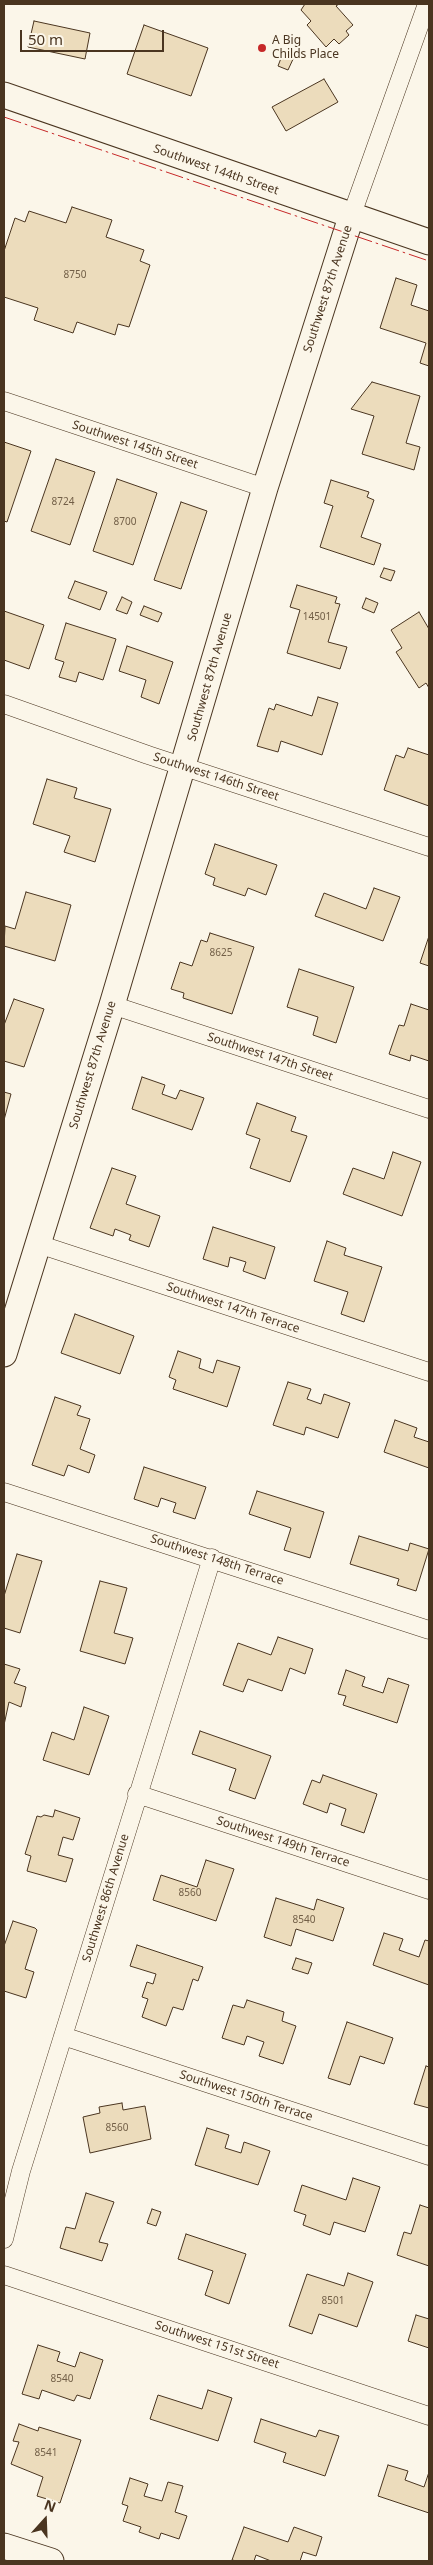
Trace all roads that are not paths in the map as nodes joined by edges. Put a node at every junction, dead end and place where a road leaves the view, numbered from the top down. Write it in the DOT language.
graph roads {
  1 [pos="427,4"];
  2 [pos="4,95"];
  3 [pos="351,217"];
  4 [pos="429,242"];
  5 [pos="4,401"];
  6 [pos="266,488"];
  7 [pos="4,704"];
  8 [pos="184,766"];
  9 [pos="429,847"];
  10 [pos="112,1005"];
  11 [pos="429,1109"];
  12 [pos="38,1244"];
  13 [pos="8,1321"];
  14 [pos="4,1354"];
  15 [pos="429,1372"];
  16 [pos="4,1492"];
  17 [pos="212,1558"];
  18 [pos="429,1630"];
  19 [pos="137,1794"];
  20 [pos="429,1890"];
  21 [pos="64,2036"];
  22 [pos="429,2156"];
  23 [pos="4,2239"];
  24 [pos="4,2275"];
  25 [pos="429,2416"];
  26 [pos="4,2546"];
  27 [pos="50,2561"];
  1 -- 3 [label="street, Southwest 87th Avenue"];
  2 -- 3 [label="street, Southwest 144th Street"];
  3 -- 4 [label="street, Southwest 144th Street"];
  3 -- 6 [label="street, Southwest 87th Avenue"];
  5 -- 6 [label="street, Southwest 145th Street"];
  6 -- 8 [label="street, Southwest 87th Avenue"];
  7 -- 8 [label="street, Southwest 146th Street"];
  8 -- 9 [label="street, Southwest 146th Street"];
  8 -- 10 [label="street, Southwest 87th Avenue"];
  10 -- 11 [label="street, Southwest 147th Street"];
  10 -- 12 [label="street, Southwest 87th Avenue"];
  12 -- 13 [label="street, Southwest 87th Avenue"];
  12 -- 15 [label="street, Southwest 147th Terrace"];
  13 -- 14 [label="street, Southwest 87th Avenue"];
  16 -- 17 [label="street, Southwest 148th Terrace"];
  17 -- 18 [label="street, Southwest 148th Terrace"];
  17 -- 19 [label="street, Southwest 86th Avenue"];
  19 -- 20 [label="street, Southwest 149th Terrace"];
  19 -- 21 [label="street, Southwest 86th Avenue"];
  21 -- 22 [label="street, Southwest 150th Terrace"];
  21 -- 23 [label="street, Southwest 86th Avenue"];
  24 -- 25 [label="street, Southwest 151st Street"];
  26 -- 27 [label="street"];
}
